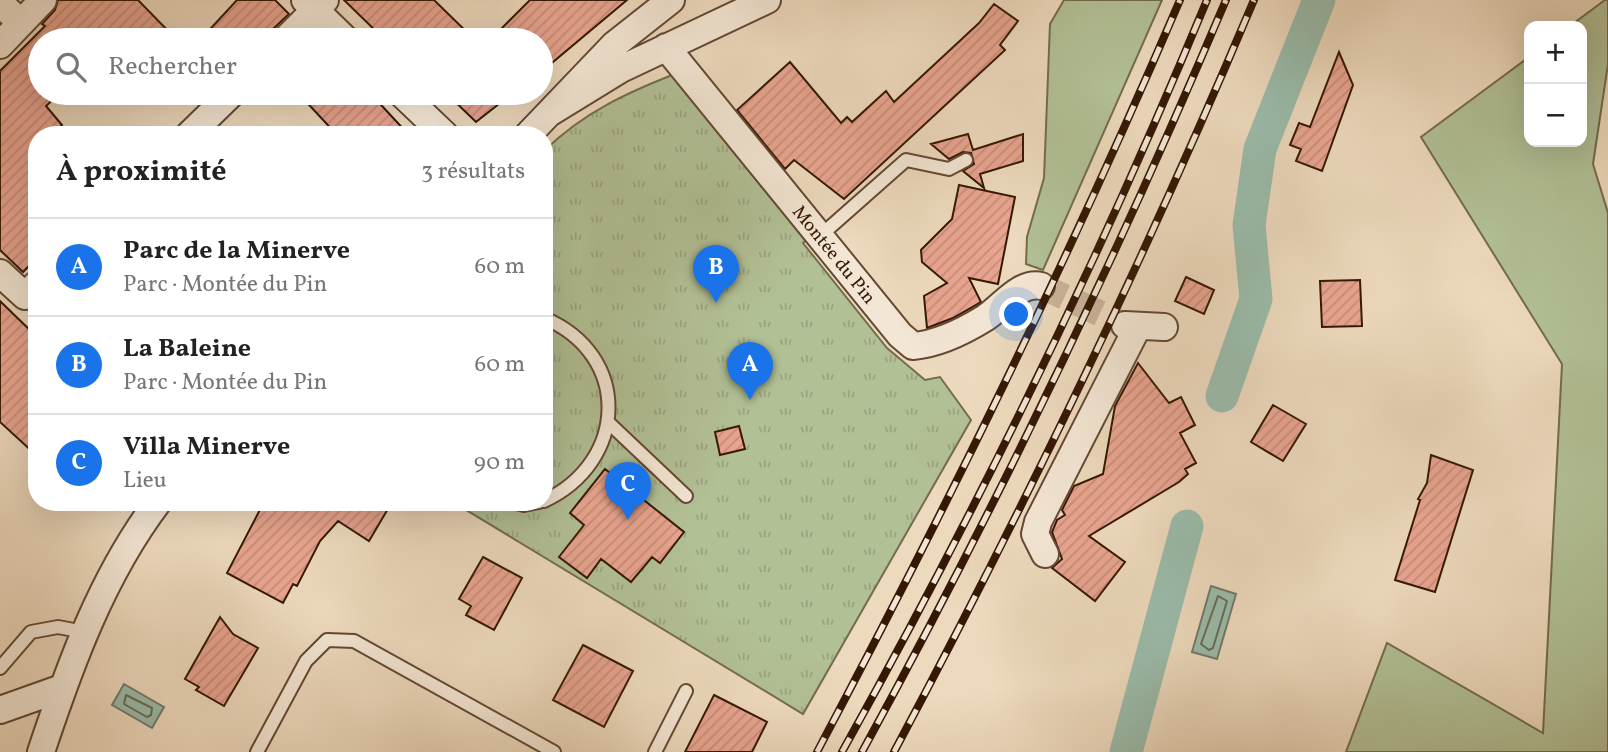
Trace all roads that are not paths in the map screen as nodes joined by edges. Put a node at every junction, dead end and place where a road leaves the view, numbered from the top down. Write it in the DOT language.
graph roads {
  1 [pos="43,0"];
  2 [pos="671,0"];
  3 [pos="767,0"];
  4 [pos="0,3"];
  5 [pos="315,3"];
  6 [pos="21,23"];
  7 [pos="295,28"];
  8 [pos="336,28"];
  9 [pos="0,45"];
  10 [pos="666,47"];
  11 [pos="220,105"];
  12 [pos="414,105"];
  13 [pos="551,112"];
  14 [pos="198,126"];
  15 [pos="436,126"];
  16 [pos="537,126"];
  17 [pos="966,160"];
  18 [pos="820,236"];
  19 [pos="0,273"];
  20 [pos="1041,286"];
  21 [pos="28,293"];
  22 [pos="553,324"];
  23 [pos="1164,327"];
  24 [pos="610,424"];
  25 [pos="553,496"];
  26 [pos="686,496"];
  27 [pos="152,511"];
  28 [pos="1045,554"];
  29 [pos="84,632"];
  30 [pos="0,668"];
  31 [pos="62,688"];
  32 [pos="686,691"];
  33 [pos="0,710"];
  34 [pos="41,752"];
  35 [pos="257,752"];
  36 [pos="554,752"];
  37 [pos="655,752"];
  1 -- 6 [label="street"];
  2 -- 13 [label="street"];
  3 -- 10 [label="street"];
  4 -- 6 [label="street"];
  5 -- 7 [label="street"];
  5 -- 8 [label="street"];
  6 -- 9 [label="street"];
  10 -- 13 [label="street"];
  10 -- 18 [label="street, Montée du Pin"];
  11 -- 14 [label="street"];
  12 -- 15 [label="street"];
  13 -- 16 [label="street"];
  17 -- 18 [label="lane"];
  18 -- 20 [label="street, Montée du Pin"];
  19 -- 21 [label="street"];
  22 -- 24 [label="lane"];
  23 -- 28 [label="street"];
  24 -- 25 [label="lane"];
  24 -- 26 [label="lane"];
  27 -- 29 [label="street"];
  29 -- 30 [label="lane"];
  29 -- 31 [label="street"];
  31 -- 33 [label="street"];
  31 -- 34 [label="street"];
  32 -- 37 [label="lane"];
  35 -- 36 [label="lane"];
}
